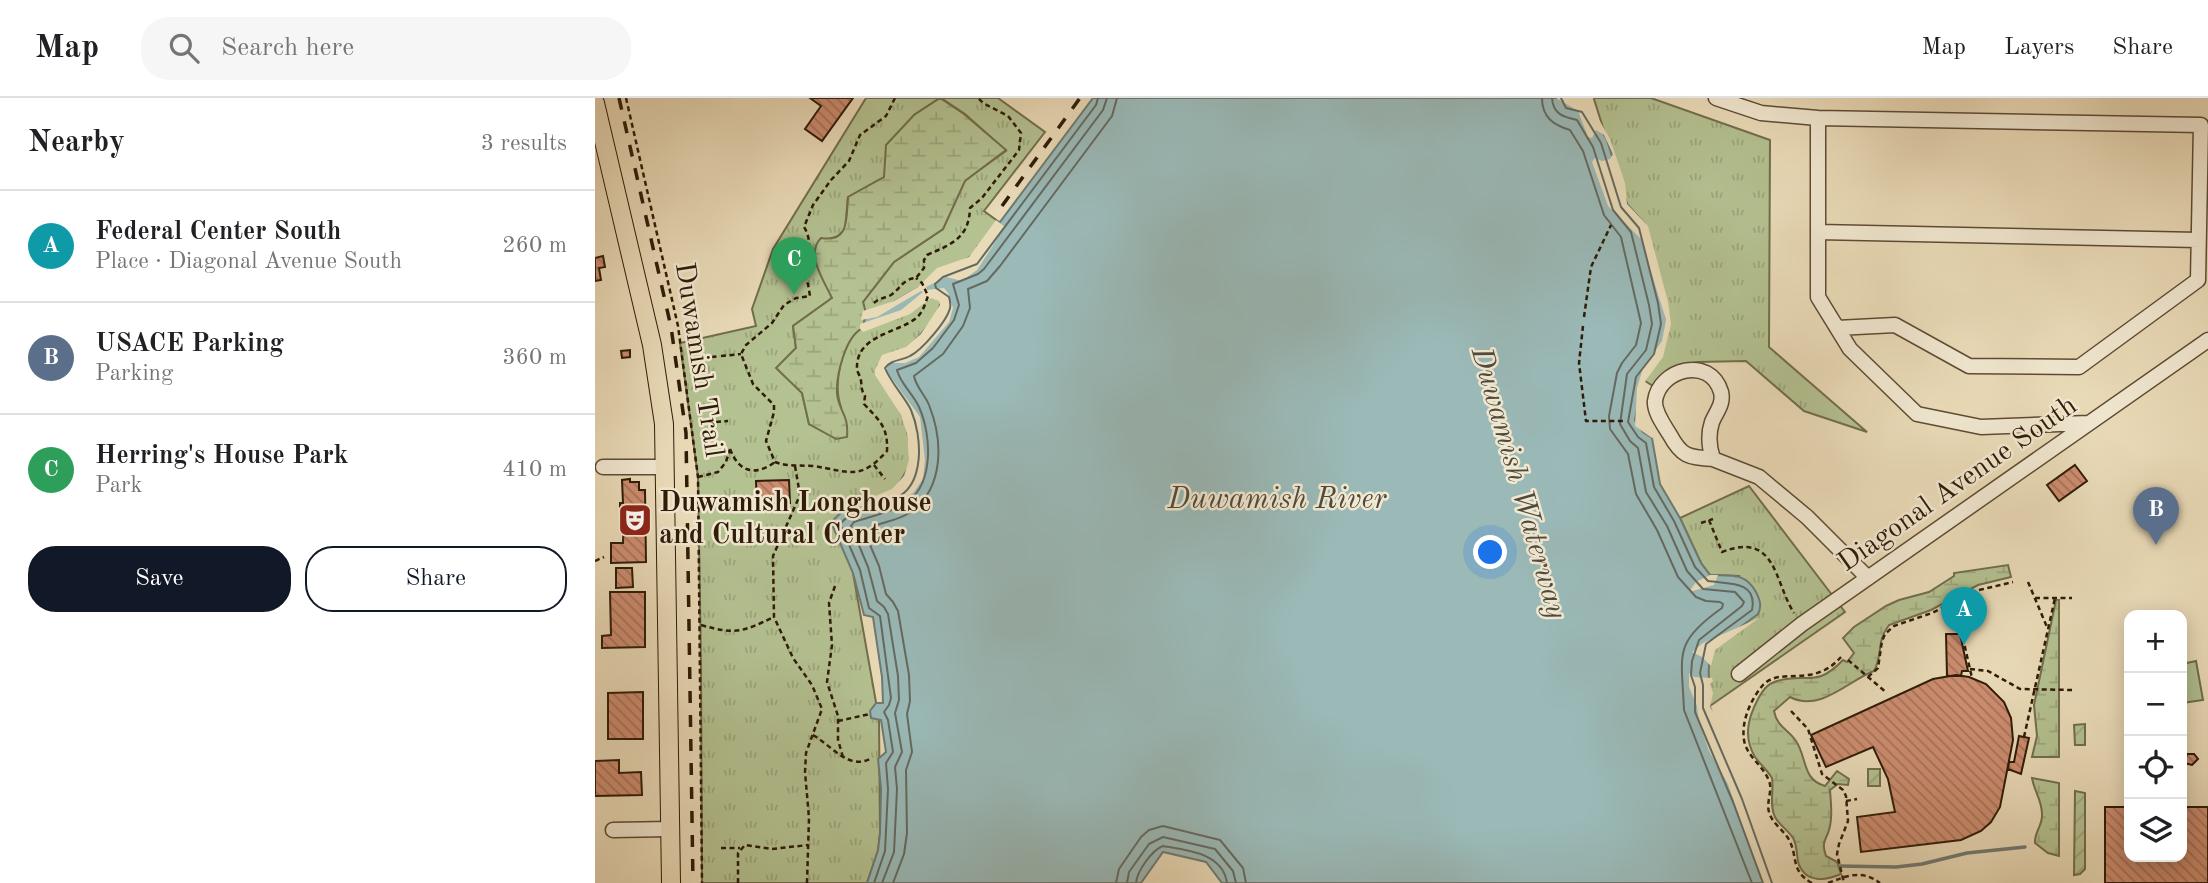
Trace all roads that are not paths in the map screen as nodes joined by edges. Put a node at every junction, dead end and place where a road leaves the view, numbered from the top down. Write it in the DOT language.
graph roads {
  1 [pos="1716,98"];
  2 [pos="595,103"];
  3 [pos="1818,118"];
  4 [pos="2204,125"];
  5 [pos="1818,232"];
  6 [pos="2198,240"];
  7 [pos="1837,328"];
  8 [pos="2208,340"];
  9 [pos="2090,423"];
  10 [pos="1713,458"];
  11 [pos="603,467"];
  12 [pos="664,467"];
  13 [pos="1868,578"];
  14 [pos="1739,674"];
  15 [pos="670,829"];
  16 [pos="614,830"];
  17 [pos="671,883"];
  1 -- 3 [label="street"];
  2 -- 12 [label="main road"];
  3 -- 4 [label="street"];
  3 -- 5 [label="street"];
  4 -- 6 [label="street"];
  5 -- 6 [label="street"];
  5 -- 7 [label="street"];
  6 -- 7 [label="street"];
  7 -- 9 [label="street"];
  8 -- 9 [label="street, Diagonal Avenue South"];
  9 -- 13 [label="street, Diagonal Avenue South"];
  10 -- 10 [label="street"];
  10 -- 13 [label="street"];
  11 -- 12 [label="street"];
  12 -- 15 [label="main road"];
  13 -- 14 [label="street, Diagonal Avenue South"];
  15 -- 16 [label="street"];
  15 -- 17 [label="main road"];
}
